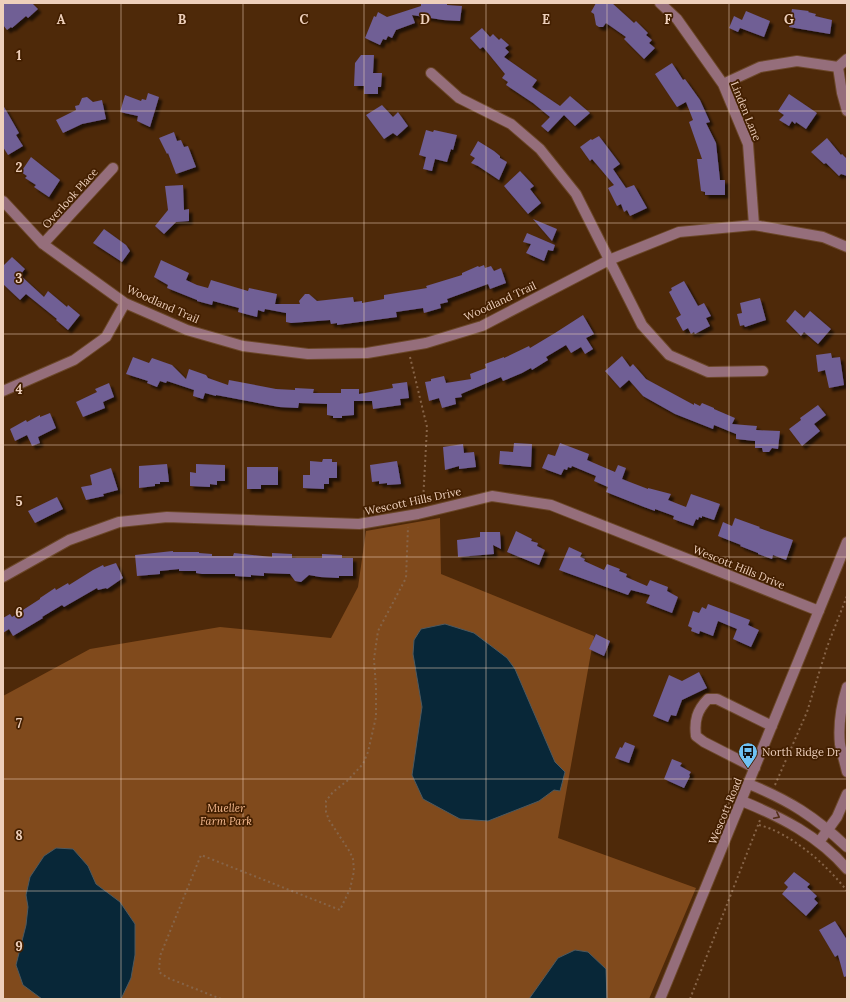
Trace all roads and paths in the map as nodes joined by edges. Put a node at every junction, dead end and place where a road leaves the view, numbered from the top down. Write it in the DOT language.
graph roads {
  1 [pos="660,3"];
  2 [pos="847,59"];
  3 [pos="838,67"];
  4 [pos="431,73"];
  5 [pos="723,84"];
  6 [pos="847,111"];
  7 [pos="114,168"];
  8 [pos="3,201"];
  9 [pos="754,225"];
  10 [pos="44,244"];
  11 [pos="847,247"];
  12 [pos="609,260"];
  13 [pos="125,302"];
  14 [pos="408,346"];
  15 [pos="763,371"];
  16 [pos="3,391"];
  17 [pos="418,514"];
  18 [pos="408,527"];
  19 [pos="847,542"];
  20 [pos="3,576"];
  21 [pos="819,611"];
  22 [pos="847,687"];
  23 [pos="772,726"];
  24 [pos="755,768"];
  25 [pos="847,772"];
  26 [pos="748,784"];
  27 [pos="847,794"];
  28 [pos="742,801"];
  29 [pos="759,825"];
  30 [pos="828,830"];
  31 [pos="819,842"];
  32 [pos="847,847"];
  33 [pos="847,868"];
  34 [pos="847,890"];
  35 [pos="221,999"];
  36 [pos="660,999"];
  1 -- 5 [label="street, Linden Lane"];
  2 -- 3 [label="street"];
  3 -- 5 [label="street"];
  3 -- 6 [label="street"];
  4 -- 12 [label="street"];
  5 -- 9 [label="street, Linden Lane"];
  7 -- 10 [label="street, Overlook Place"];
  8 -- 10 [label="street, Woodland Trail"];
  9 -- 11 [label="street, Woodland Trail"];
  9 -- 12 [label="street, Woodland Trail"];
  10 -- 13 [label="street, Woodland Trail"];
  12 -- 14 [label="street, Woodland Trail"];
  12 -- 15 [label="street"];
  13 -- 14 [label="street, Woodland Trail"];
  13 -- 16 [label="street"];
  14 -- 17 [label="path"];
  17 -- 20 [label="street, Wescott Hills Drive"];
  17 -- 21 [label="street, Wescott Hills Drive"];
  18 -- 35 [label="path"];
  19 -- 21 [label="street, Wescott Road"];
  21 -- 23 [label="street, Wescott Road"];
  22 -- 25 [label="street"];
  23 -- 24 [label="street, Wescott Road"];
  23 -- 24 [label="street"];
  24 -- 26 [label="street, Wescott Road"];
  26 -- 28 [label="street, Wescott Road"];
  26 -- 30 [label="street"];
  27 -- 30 [label="street"];
  28 -- 31 [label="street, one-way"];
  28 -- 36 [label="street, Wescott Road"];
  29 -- 34 [label="path"];
  30 -- 31 [label="street"];
  30 -- 32 [label="street"];
  31 -- 33 [label="street"];
}
